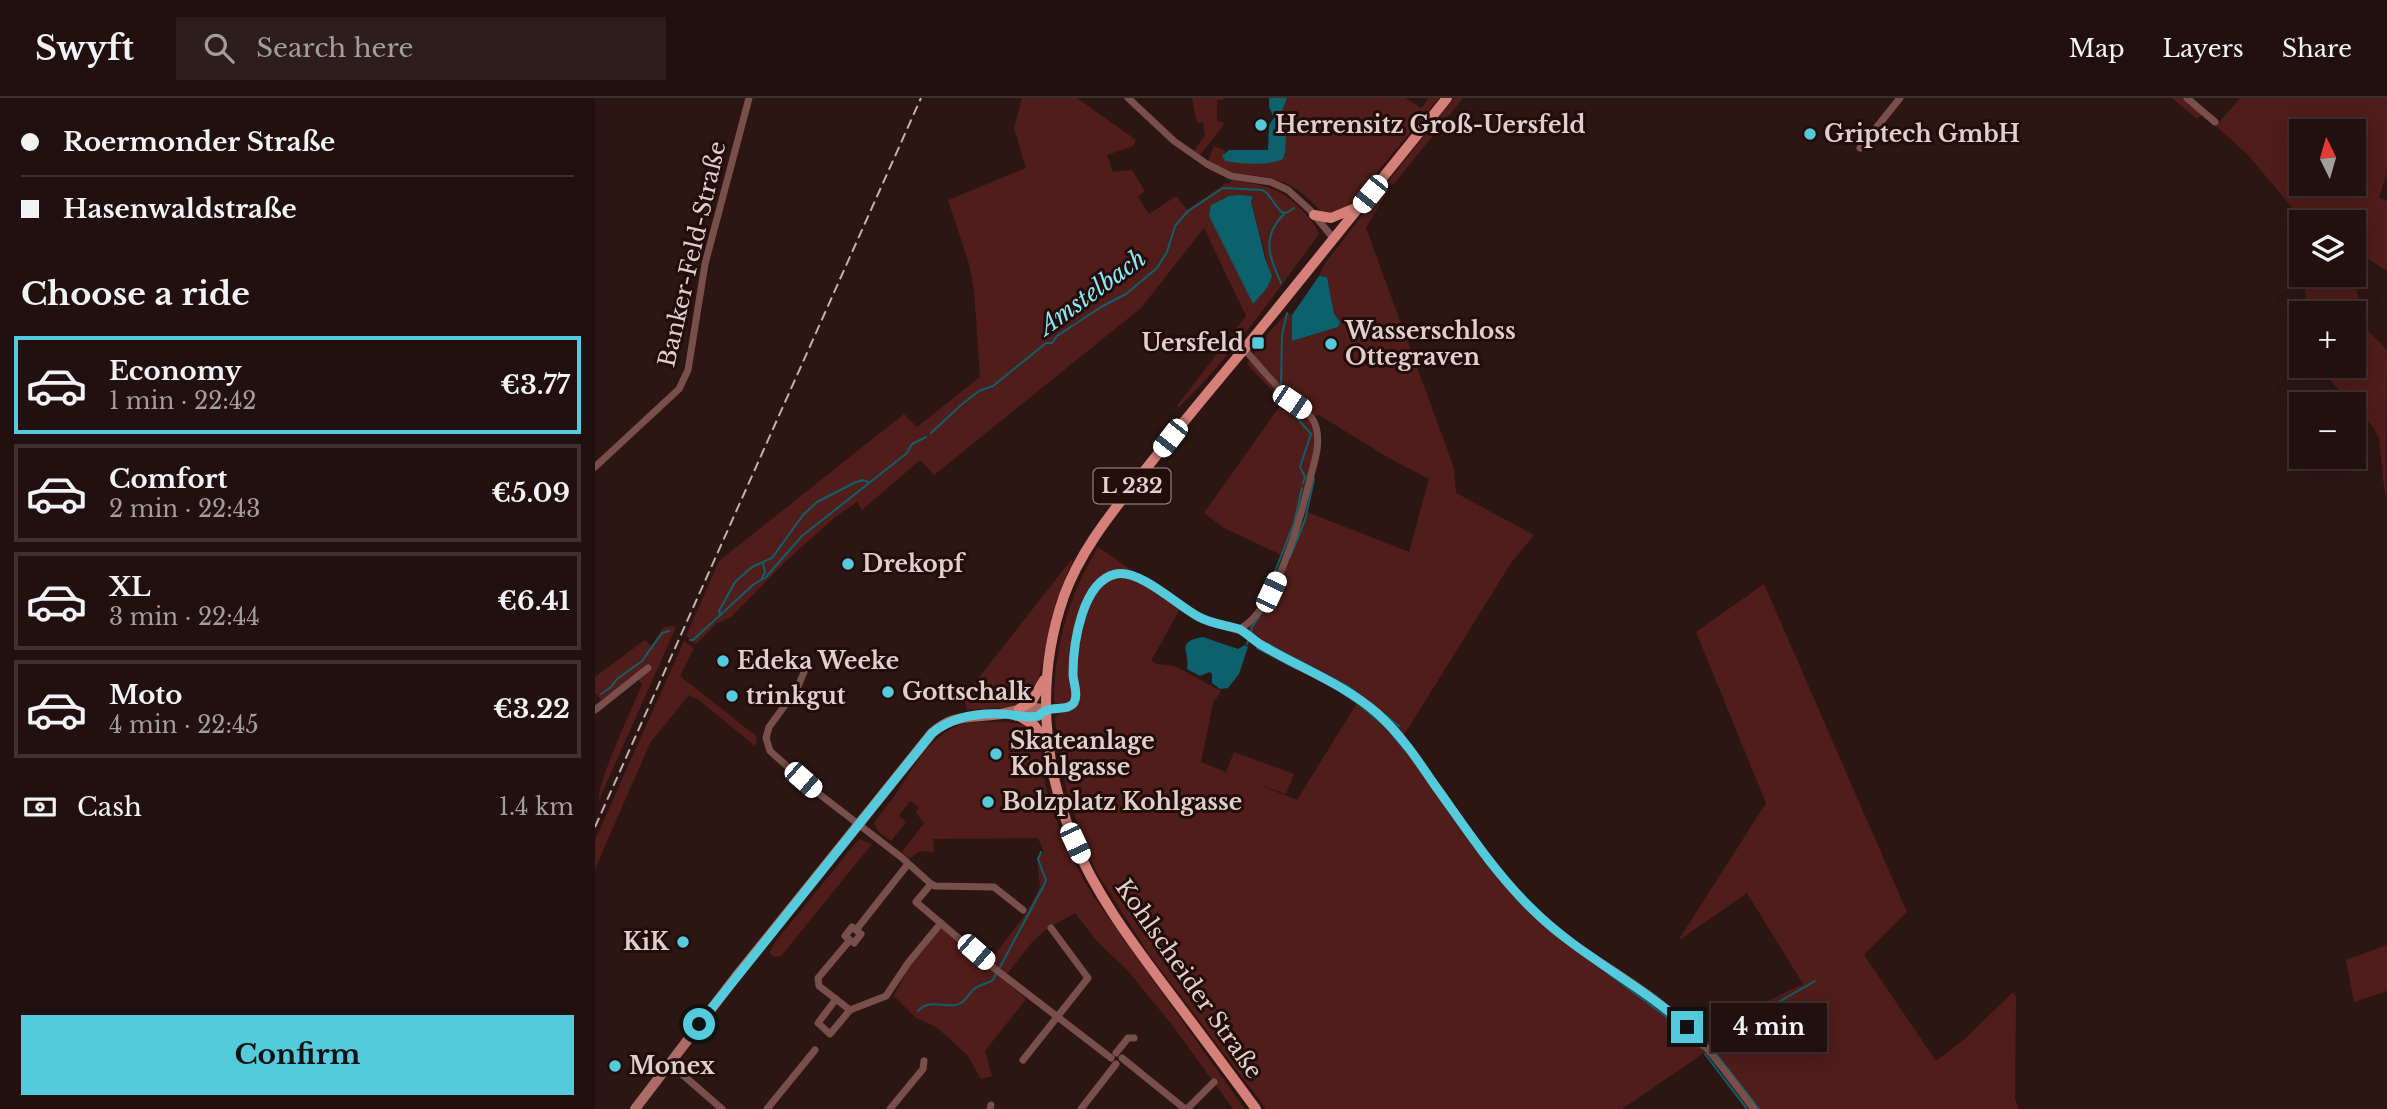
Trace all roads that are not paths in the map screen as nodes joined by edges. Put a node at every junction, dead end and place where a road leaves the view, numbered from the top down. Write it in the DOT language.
graph roads {
  1 [pos="749,98"];
  2 [pos="1128,98"];
  3 [pos="1447,98"];
  4 [pos="1900,98"];
  5 [pos="2187,98"];
  6 [pos="2215,122"];
  7 [pos="1860,148"];
  8 [pos="1360,205"];
  9 [pos="1314,215"];
  10 [pos="1333,239"];
  11 [pos="1244,349"];
  12 [pos="595,467"];
  13 [pos="1240,629"];
  14 [pos="809,660"];
  15 [pos="648,668"];
  16 [pos="1047,675"];
  17 [pos="595,709"];
  18 [pos="1045,710"];
  19 [pos="1019,713"];
  20 [pos="1048,743"];
  21 [pos="859,824"];
  22 [pos="908,864"];
  23 [pos="930,884"];
  24 [pos="1023,911"];
  25 [pos="941,923"];
  26 [pos="1051,928"];
  27 [pos="837,999"];
  28 [pos="850,1010"];
  29 [pos="1056,1017"];
  30 [pos="1134,1038"];
  31 [pos="815,1050"];
  32 [pos="1116,1058"];
  33 [pos="1023,1060"];
  34 [pos="924,1061"];
  35 [pos="669,1063"];
  36 [pos="1215,1082"];
  37 [pos="635,1109"];
  38 [pos="722,1109"];
  39 [pos="767,1109"];
  40 [pos="890,1109"];
  41 [pos="1081,1109"];
  42 [pos="1186,1109"];
  43 [pos="1256,1109"];
  44 [pos="1754,1109"];
  1 -- 12 [label="street, Banker-Feld-Straße"];
  2 -- 9 [label="street"];
  3 -- 8 [label="main road, L 232"];
  4 -- 7 [label="street"];
  5 -- 6 [label="street"];
  8 -- 9 [label="main road"];
  8 -- 10 [label="main road, L 232"];
  9 -- 10 [label="street"];
  10 -- 11 [label="main road, L 232"];
  11 -- 13 [label="street"];
  11 -- 16 [label="main road, L 232"];
  13 -- 18 [label="street"];
  13 -- 44 [label="street"];
  14 -- 21 [label="street"];
  15 -- 17 [label="street"];
  16 -- 18 [label="main road, L 232"];
  16 -- 19 [label="main road"];
  18 -- 19 [label="main road"];
  18 -- 20 [label="main road, Kohlscheider Straße / L 232"];
  19 -- 20 [label="main road"];
  19 -- 21 [label="main road"];
  20 -- 43 [label="main road, Kohlscheider Straße / L 232"];
  21 -- 22 [label="street"];
  21 -- 35 [label="main road"];
  22 -- 23 [label="street"];
  22 -- 27 [label="street"];
  23 -- 24 [label="street"];
  23 -- 25 [label="street"];
  25 -- 28 [label="street"];
  25 -- 29 [label="street"];
  26 -- 29 [label="street"];
  27 -- 28 [label="street"];
  27 -- 28 [label="street"];
  29 -- 32 [label="street"];
  29 -- 33 [label="street"];
  30 -- 32 [label="street"];
  31 -- 39 [label="street"];
  32 -- 41 [label="street"];
  32 -- 42 [label="street"];
  34 -- 40 [label="street"];
  35 -- 37 [label="main road"];
  35 -- 38 [label="street"];
  36 -- 42 [label="street"];
}
